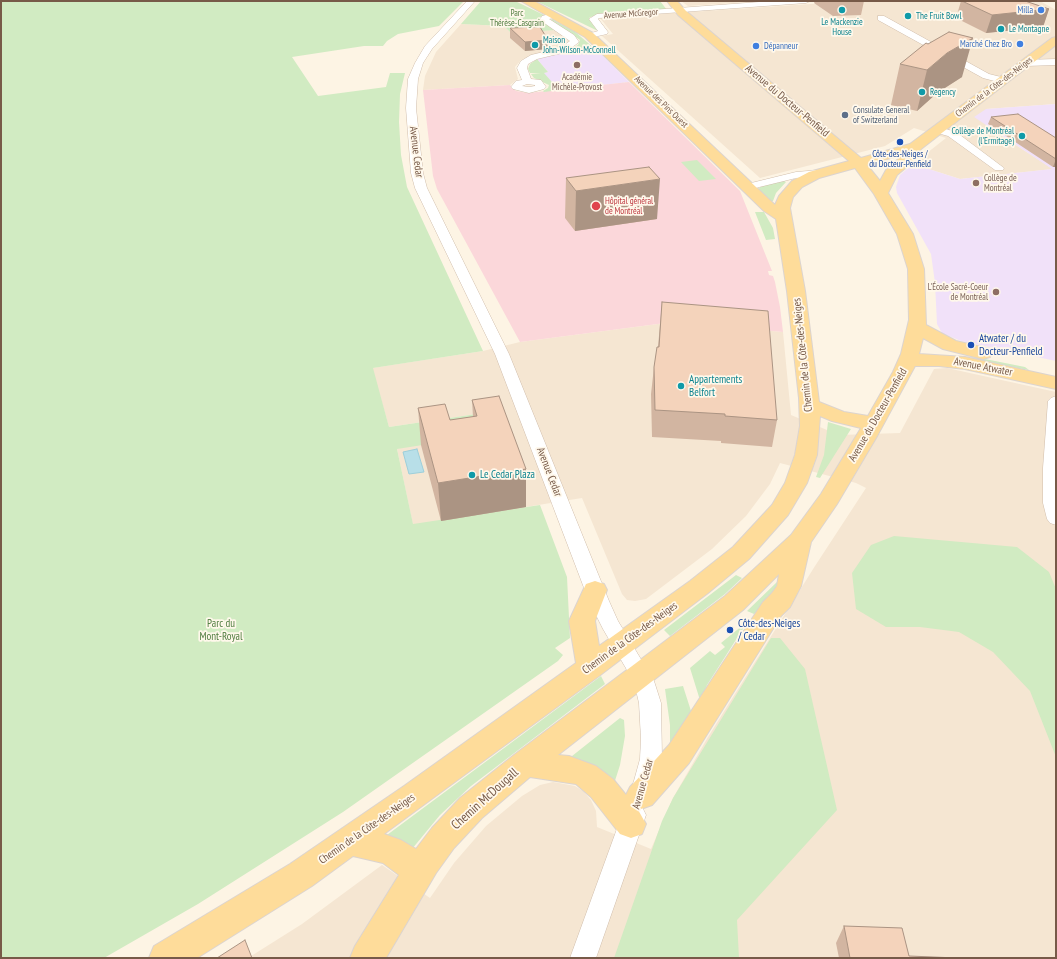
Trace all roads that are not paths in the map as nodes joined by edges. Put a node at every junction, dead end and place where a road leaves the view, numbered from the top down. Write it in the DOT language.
graph roads {
  1 [pos="471,1"];
  2 [pos="526,1"];
  3 [pos="806,1"];
  4 [pos="676,5"];
  5 [pos="554,15"];
  6 [pos="881,18"];
  7 [pos="589,35"];
  8 [pos="1056,40"];
  9 [pos="1044,48"];
  10 [pos="1056,52"];
  11 [pos="1056,62"];
  12 [pos="1025,63"];
  13 [pos="1002,80"];
  14 [pos="527,81"];
  15 [pos="938,130"];
  16 [pos="915,147"];
  17 [pos="858,162"];
  18 [pos="1000,168"];
  19 [pos="820,173"];
  20 [pos="801,182"];
  21 [pos="747,187"];
  22 [pos="881,193"];
  23 [pos="785,218"];
  24 [pos="917,328"];
  25 [pos="908,360"];
  26 [pos="1056,369"];
  27 [pos="1056,383"];
  28 [pos="1056,401"];
  29 [pos="810,405"];
  30 [pos="874,424"];
  31 [pos="1056,519"];
  32 [pos="799,541"];
  33 [pos="595,590"];
  34 [pos="622,644"];
  35 [pos="590,668"];
  36 [pos="641,675"];
  37 [pos="524,764"];
  38 [pos="641,796"];
  39 [pos="630,824"];
  40 [pos="350,841"];
  41 [pos="418,873"];
  42 [pos="166,958"];
  43 [pos="367,958"];
  44 [pos="582,958"];
  1 -- 33 [label="street, Avenue Cedar"];
  2 -- 5 [label="main road, Avenue des Pins Ouest"];
  3 -- 4 [label="street"];
  4 -- 7 [label="street, Avenue McGregor"];
  4 -- 17 [label="main road, Avenue du Docteur-Penfield"];
  5 -- 7 [label="main road, Avenue des Pins Ouest"];
  5 -- 14 [label="street"];
  6 -- 13 [label="street"];
  7 -- 21 [label="main road, Avenue des Pins Ouest"];
  8 -- 9 [label="main road, Chemin de la Côte-des-Neiges"];
  9 -- 10 [label="street"];
  9 -- 12 [label="main road, Chemin de la Côte-des-Neiges"];
  11 -- 12 [label="street"];
  12 -- 13 [label="main road, Chemin de la Côte-des-Neiges"];
  13 -- 15 [label="main road, Chemin de la Côte-des-Neiges"];
  15 -- 16 [label="main road, Chemin de la Côte-des-Neiges"];
  15 -- 18 [label="street"];
  16 -- 17 [label="main road, Chemin de la Côte-des-Neiges"];
  16 -- 22 [label="main road"];
  17 -- 19 [label="main road, Chemin de la Côte-des-Neiges"];
  17 -- 22 [label="main road, Avenue du Docteur-Penfield"];
  19 -- 20 [label="main road, Chemin de la Côte-des-Neiges"];
  19 -- 21 [label="street, Chemin de la Côte-des-Neiges"];
  20 -- 22 [label="main road"];
  20 -- 23 [label="main road, Chemin de la Côte-des-Neiges"];
  21 -- 23 [label="main road, Avenue des Pins Ouest"];
  22 -- 24 [label="main road, Avenue du Docteur-Penfield"];
  23 -- 29 [label="main road, Chemin de la Côte-des-Neiges"];
  24 -- 25 [label="main road, Avenue du Docteur-Penfield"];
  24 -- 26 [label="main road, Avenue Atwater"];
  25 -- 27 [label="main road, Avenue Atwater"];
  25 -- 30 [label="main road, Avenue du Docteur-Penfield"];
  28 -- 31 [label="street"];
  29 -- 30 [label="main road"];
  29 -- 34 [label="main road, Chemin de la Côte-des-Neiges"];
  30 -- 32 [label="main road, Avenue du Docteur-Penfield"];
  32 -- 36 [label="main road, Avenue du Docteur-Penfield"];
  32 -- 38 [label="main road"];
  33 -- 34 [label="street, Avenue Cedar"];
  33 -- 35 [label="main road"];
  34 -- 35 [label="main road, Chemin de la Côte-des-Neiges"];
  34 -- 36 [label="street, Avenue Cedar"];
  35 -- 40 [label="main road, Chemin de la Côte-des-Neiges"];
  36 -- 37 [label="main road, Chemin McDougall"];
  36 -- 38 [label="street, Avenue Cedar"];
  37 -- 39 [label="main road"];
  37 -- 41 [label="main road, Chemin McDougall"];
  38 -- 39 [label="street, Avenue Cedar"];
  39 -- 44 [label="street, Avenue Cedar"];
  40 -- 41 [label="main road"];
  40 -- 42 [label="main road, Chemin de la Côte-des-Neiges"];
  41 -- 43 [label="main road, Chemin McDougall"];
}
